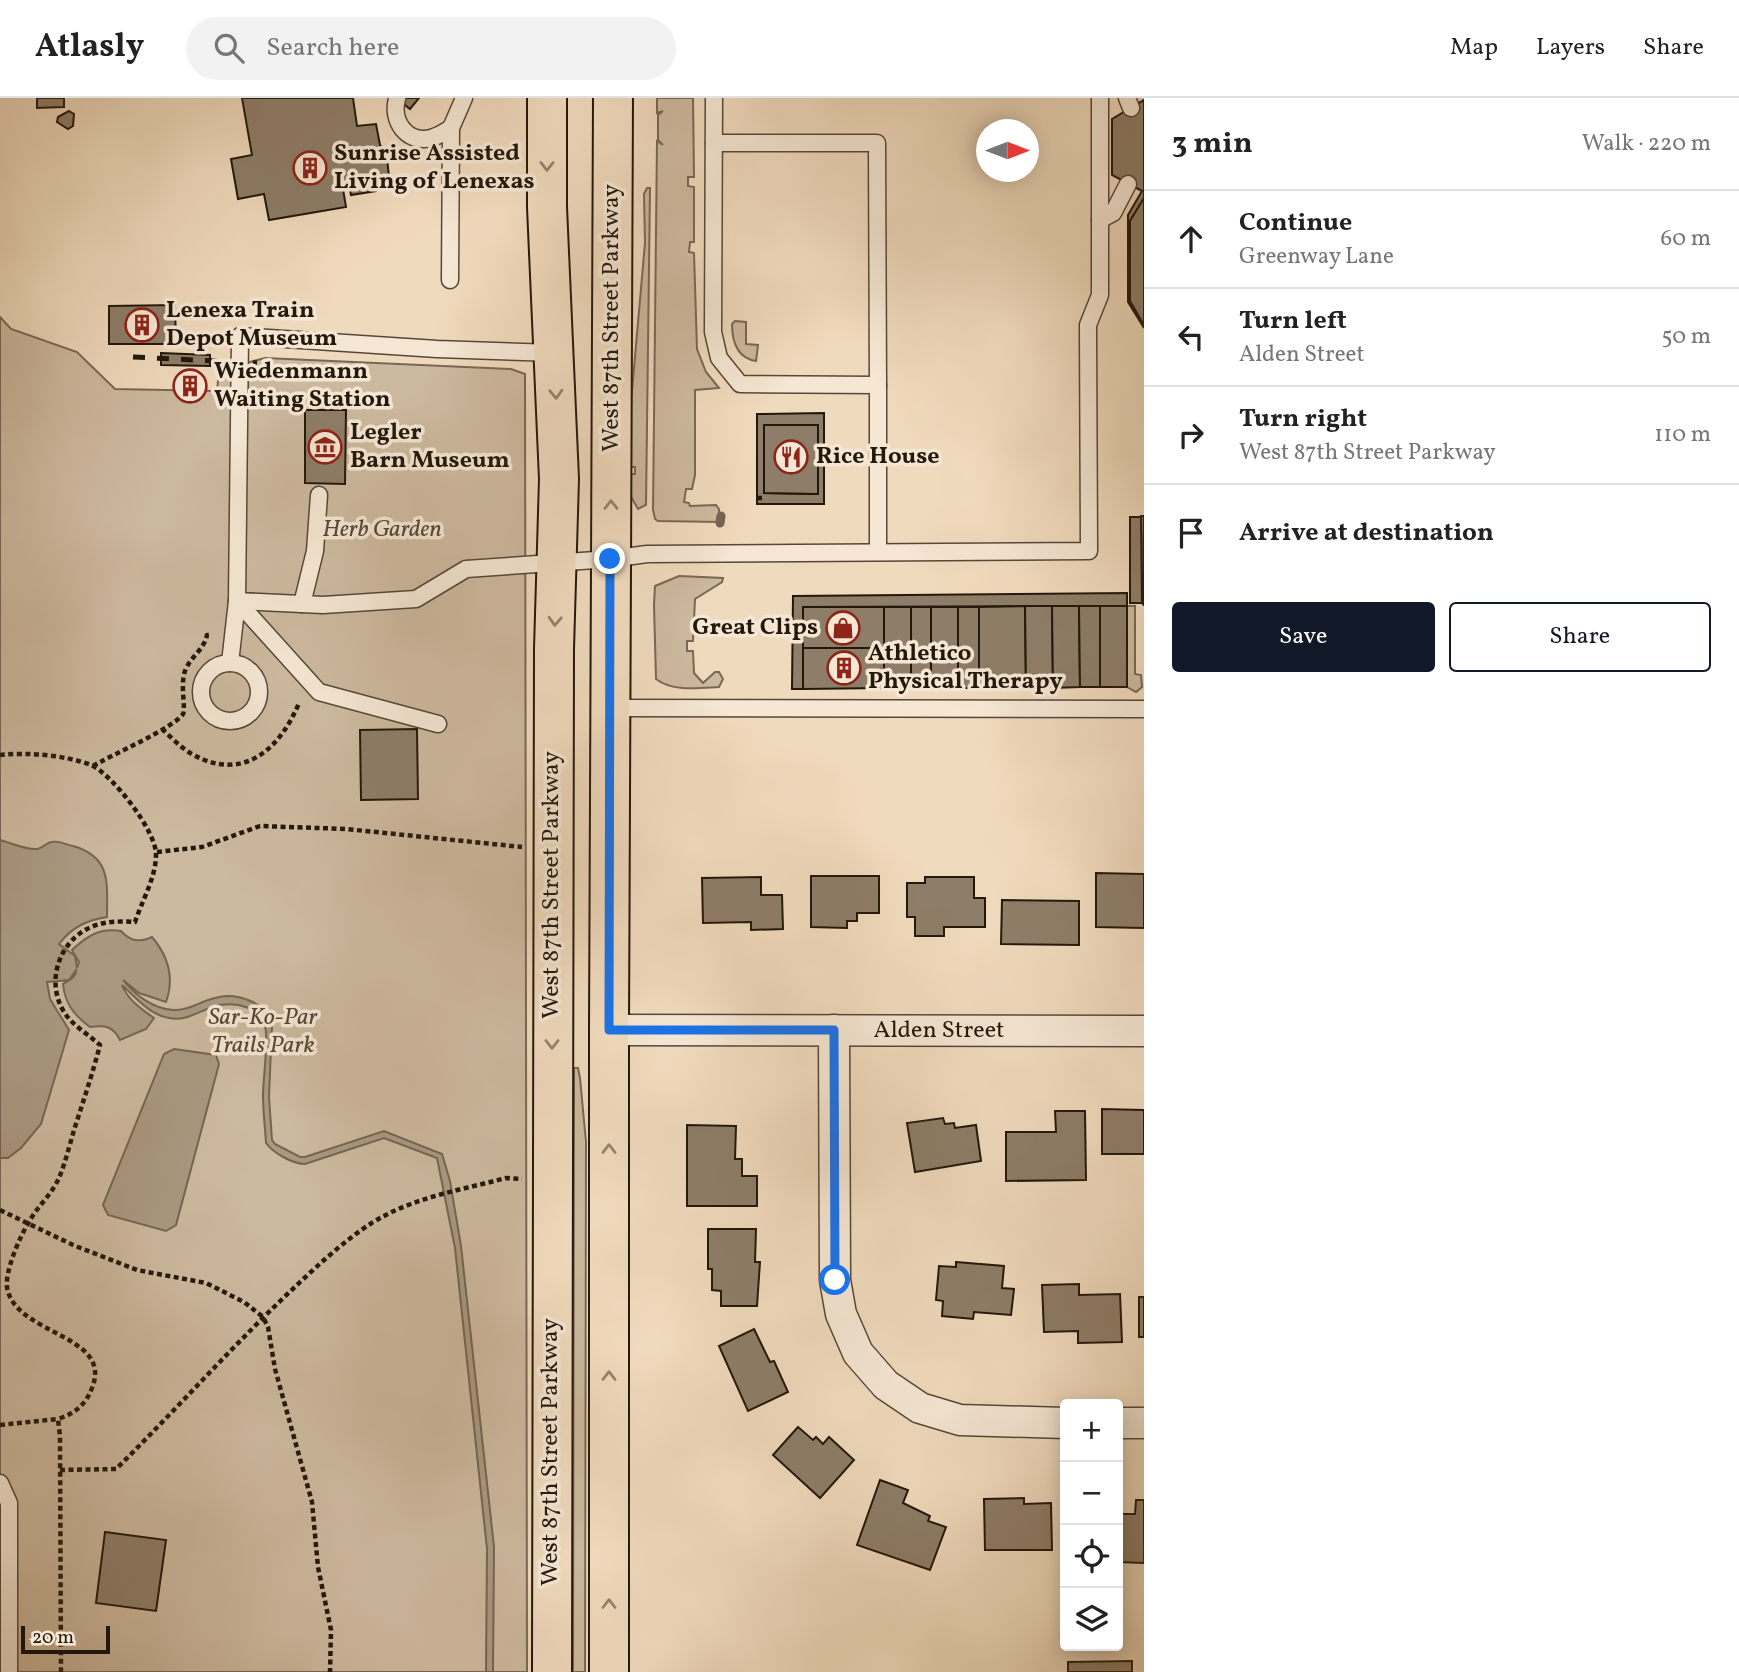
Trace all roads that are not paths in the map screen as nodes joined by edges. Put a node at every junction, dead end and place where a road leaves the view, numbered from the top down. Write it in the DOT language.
graph roads {
  1 [pos="464,98"];
  2 [pos="547,98"];
  3 [pos="613,98"];
  4 [pos="714,98"];
  5 [pos="1100,98"];
  6 [pos="397,99"];
  7 [pos="451,128"];
  8 [pos="714,143"];
  9 [pos="1128,184"];
  10 [pos="1100,220"];
  11 [pos="450,279"];
  12 [pos="554,353"];
  13 [pos="878,385"];
  14 [pos="319,495"];
  15 [pos="878,552"];
  16 [pos="610,559"];
  17 [pos="558,562"];
  18 [pos="237,601"];
  19 [pos="302,604"];
  20 [pos="230,663"];
  21 [pos="611,708"];
  22 [pos="1144,709"];
  23 [pos="438,724"];
  24 [pos="609,1030"];
  25 [pos="834,1030"];
  26 [pos="1144,1031"];
  27 [pos="1060,1423"];
  28 [pos="1123,1423"];
  29 [pos="1144,1423"];
  30 [pos="0,1483"];
  31 [pos="5,1555"];
  32 [pos="9,1672"];
  33 [pos="552,1672"];
  34 [pos="609,1672"];
  1 -- 7 [label="lane"];
  2 -- 12 [label="main road, West 87th Street Parkway, one-way"];
  16 -- 3 [label="main road, West 87th Street Parkway, one-way"];
  4 -- 8 [label="lane"];
  5 -- 10 [label="lane"];
  6 -- 7 [label="lane"];
  7 -- 11 [label="lane"];
  8 -- 13 [label="lane"];
  8 -- 13 [label="lane"];
  9 -- 10 [label="lane"];
  10 -- 15 [label="lane"];
  12 -- 17 [label="main road, West 87th Street Parkway, one-way"];
  12 -- 18 [label="lane"];
  13 -- 15 [label="lane"];
  14 -- 19 [label="lane"];
  15 -- 16 [label="lane"];
  16 -- 17 [label="lane"];
  16 -- 21 [label="main road, West 87th Street Parkway"];
  17 -- 19 [label="lane"];
  17 -- 33 [label="main road, West 87th Street Parkway, one-way"];
  18 -- 19 [label="lane"];
  18 -- 20 [label="lane"];
  18 -- 23 [label="lane"];
  21 -- 22 [label="lane"];
  21 -- 24 [label="main road, West 87th Street Parkway"];
  24 -- 25 [label="street, Alden Street"];
  34 -- 24 [label="main road, West 87th Street Parkway, one-way"];
  25 -- 26 [label="street, Alden Street"];
  25 -- 27 [label="street"];
  28 -- 29 [label="street"];
  30 -- 31 [label="lane"];
  31 -- 32 [label="lane"];
}
